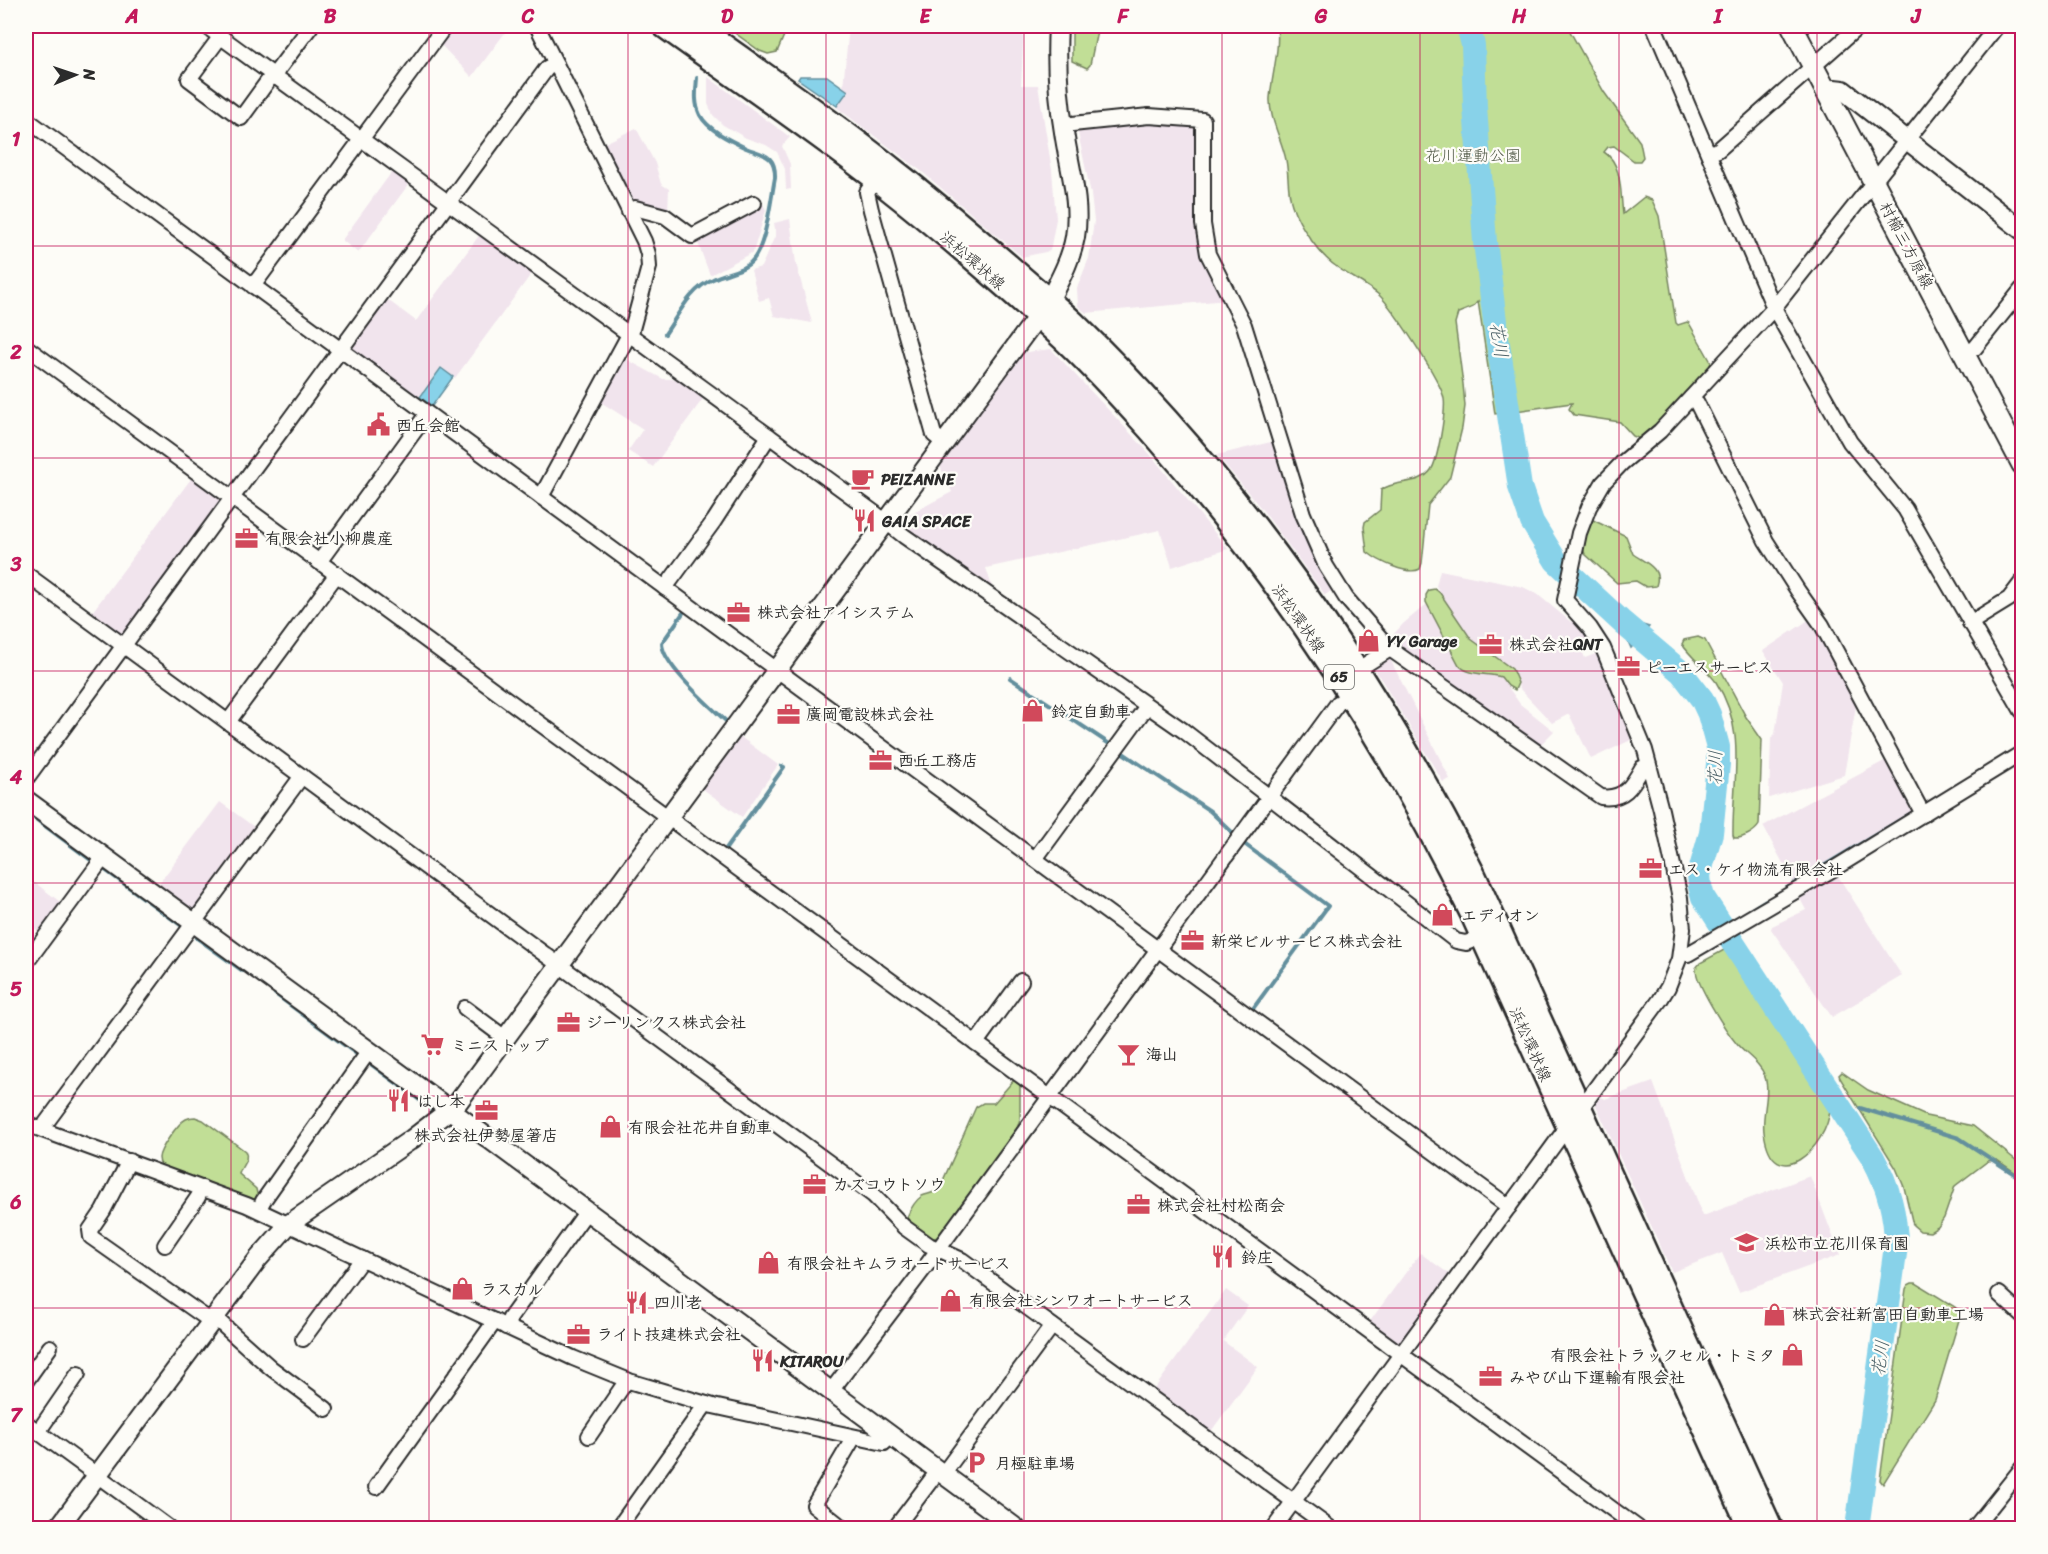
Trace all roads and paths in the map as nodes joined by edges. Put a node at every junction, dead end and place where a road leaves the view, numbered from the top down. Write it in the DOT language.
graph roads {
  1 [pos="207,26"];
  2 [pos="311,26"];
  3 [pos="446,26"];
  4 [pos="537,26"];
  5 [pos="664,26"];
  6 [pos="696,26"];
  7 [pos="1058,26"];
  8 [pos="1654,26"];
  9 [pos="1792,26"];
  10 [pos="1859,26"];
  11 [pos="1997,26"];
  12 [pos="220,36"];
  13 [pos="556,64"];
  14 [pos="1812,65"];
  15 [pos="274,75"];
  16 [pos="1827,93"];
  17 [pos="26,119"];
  18 [pos="1063,125"];
  19 [pos="362,139"];
  20 [pos="1908,139"];
  21 [pos="1708,153"];
  22 [pos="876,179"];
  23 [pos="1874,182"];
  24 [pos="448,203"];
  25 [pos="754,203"];
  26 [pos="629,212"];
  27 [pos="2022,230"];
  28 [pos="253,286"];
  29 [pos="2022,289"];
  30 [pos="1774,308"];
  31 [pos="1043,309"];
  32 [pos="629,334"];
  33 [pos="26,346"];
  34 [pos="340,350"];
  35 [pos="1964,353"];
  36 [pos="1691,398"];
  37 [pos="428,414"];
  38 [pos="769,436"];
  39 [pos="944,443"];
  40 [pos="2022,464"];
  41 [pos="541,497"];
  42 [pos="232,498"];
  43 [pos="886,522"];
  44 [pos="319,562"];
  45 [pos="26,574"];
  46 [pos="337,574"];
  47 [pos="2022,582"];
  48 [pos="665,588"];
  49 [pos="1970,623"];
  50 [pos="124,646"];
  51 [pos="1390,649"];
  52 [pos="777,670"];
  53 [pos="1357,670"];
  54 [pos="1350,695"];
  55 [pos="1147,706"];
  56 [pos="2022,711"];
  57 [pos="228,722"];
  58 [pos="2022,753"];
  59 [pos="1649,766"];
  60 [pos="302,776"];
  61 [pos="26,779"];
  62 [pos="1269,797"];
  63 [pos="26,800"];
  64 [pos="1923,814"];
  65 [pos="669,818"];
  66 [pos="104,857"];
  67 [pos="1035,859"];
  68 [pos="194,923"];
  69 [pos="1482,937"];
  70 [pos="1158,949"];
  71 [pos="1681,952"];
  72 [pos="26,963"];
  73 [pos="559,965"];
  74 [pos="1021,981"];
  75 [pos="465,1008"];
  76 [pos="505,1038"];
  77 [pos="976,1043"];
  78 [pos="369,1051"];
  79 [pos="1050,1097"];
  80 [pos="450,1110"];
  81 [pos="1574,1118"];
  82 [pos="26,1124"];
  83 [pos="43,1131"];
  84 [pos="129,1161"];
  85 [pos="202,1188"];
  86 [pos="1509,1207"];
  87 [pos="259,1210"];
  88 [pos="587,1211"];
  89 [pos="289,1224"];
  90 [pos="165,1245"];
  91 [pos="939,1249"];
  92 [pos="362,1259"];
  93 [pos="1999,1294"];
  94 [pos="2022,1315"];
  95 [pos="213,1320"];
  96 [pos="500,1324"];
  97 [pos="1052,1326"];
  98 [pos="303,1339"];
  99 [pos="50,1347"];
  100 [pos="1401,1355"];
  101 [pos="78,1374"];
  102 [pos="627,1380"];
  103 [pos="26,1381"];
  104 [pos="831,1392"];
  105 [pos="706,1404"];
  106 [pos="326,1408"];
  107 [pos="26,1423"];
  108 [pos="38,1432"];
  109 [pos="890,1435"];
  110 [pos="589,1436"];
  111 [pos="854,1437"];
  112 [pos="2022,1468"];
  113 [pos="940,1473"];
  114 [pos="97,1476"];
  115 [pos="376,1487"];
  116 [pos="1293,1502"];
  117 [pos="58,1528"];
  118 [pos="169,1528"];
  119 [pos="618,1528"];
  120 [pos="843,1528"];
  121 [pos="895,1528"];
  122 [pos="1016,1528"];
  123 [pos="1274,1528"];
  124 [pos="1330,1528"];
  125 [pos="1638,1528"];
  126 [pos="1750,1528"];
  127 [pos="1771,1528"];
  128 [pos="1974,1528"];
  1 -- 12 [label="street"];
  2 -- 15 [label="street"];
  3 -- 19 [label="street"];
  4 -- 13 [label="street"];
  5 -- 22 [label="main road, 浜松環状線 / 65"];
  6 -- 31 [label="main road, 浜松環状線 / 65"];
  7 -- 18 [label="street"];
  8 -- 21 [label="street"];
  9 -- 14 [label="main road, 村櫛三方原線"];
  10 -- 14 [label="street"];
  11 -- 20 [label="street"];
  12 -- 15 [label="street"];
  12 -- 15 [label="street"];
  13 -- 24 [label="street"];
  13 -- 26 [label="street"];
  14 -- 16 [label="main road, 村櫛三方原線"];
  14 -- 21 [label="street"];
  15 -- 19 [label="street"];
  16 -- 20 [label="street"];
  16 -- 23 [label="main road, 村櫛三方原線"];
  17 -- 28 [label="street"];
  18 -- 31 [label="street"];
  18 -- 51 [label="street"];
  19 -- 24 [label="street"];
  19 -- 28 [label="street"];
  20 -- 23 [label="street"];
  20 -- 27 [label="street"];
  21 -- 30 [label="street"];
  22 -- 31 [label="main road, 浜松環状線 / 65"];
  22 -- 39 [label="street"];
  23 -- 30 [label="street"];
  23 -- 35 [label="main road, 村櫛三方原線"];
  24 -- 32 [label="street"];
  24 -- 34 [label="street"];
  25 -- 26 [label="street"];
  26 -- 32 [label="street"];
  28 -- 34 [label="street"];
  29 -- 35 [label="street"];
  30 -- 36 [label="street"];
  30 -- 49 [label="street"];
  31 -- 39 [label="street"];
  31 -- 53 [label="main road, 浜松環状線 / 65"];
  31 -- 54 [label="main road, 浜松環状線 / 65"];
  32 -- 38 [label="street"];
  32 -- 41 [label="street"];
  33 -- 42 [label="street"];
  34 -- 37 [label="street"];
  34 -- 42 [label="street"];
  35 -- 40 [label="main road, 村櫛三方原線"];
  36 -- 59 [label="street"];
  36 -- 64 [label="street"];
  37 -- 41 [label="street"];
  37 -- 44 [label="street"];
  38 -- 43 [label="street"];
  38 -- 48 [label="street"];
  39 -- 43 [label="street"];
  41 -- 48 [label="street"];
  42 -- 44 [label="street"];
  42 -- 50 [label="street"];
  43 -- 52 [label="street"];
  43 -- 55 [label="street"];
  44 -- 46 [label="street"];
  45 -- 50 [label="street"];
  46 -- 57 [label="street"];
  46 -- 65 [label="street"];
  47 -- 49 [label="street"];
  48 -- 52 [label="street"];
  49 -- 56 [label="street"];
  50 -- 57 [label="street"];
  50 -- 61 [label="street"];
  51 -- 53 [label="street"];
  51 -- 59 [label="street"];
  52 -- 65 [label="street"];
  52 -- 67 [label="street"];
  53 -- 81 [label="main road, 浜松環状線 / 65"];
  54 -- 62 [label="street"];
  54 -- 69 [label="main road, 浜松環状線 / 65"];
  55 -- 62 [label="street"];
  55 -- 67 [label="street"];
  57 -- 60 [label="street"];
  58 -- 64 [label="street"];
  59 -- 71 [label="street"];
  60 -- 68 [label="street"];
  60 -- 73 [label="street"];
  62 -- 69 [label="street"];
  62 -- 70 [label="street"];
  63 -- 66 [label="street"];
  64 -- 71 [label="street"];
  65 -- 73 [label="street"];
  65 -- 77 [label="street"];
  66 -- 68 [label="street"];
  66 -- 72 [label="street"];
  67 -- 70 [label="street"];
  68 -- 78 [label="street"];
  68 -- 83 [label="street"];
  69 -- 81 [label="main road, 浜松環状線 / 65"];
  70 -- 79 [label="street"];
  70 -- 86 [label="street"];
  71 -- 81 [label="street"];
  73 -- 76 [label="street"];
  73 -- 91 [label="street"];
  74 -- 77 [label="street"];
  75 -- 76 [label="street"];
  76 -- 80 [label="street"];
  77 -- 79 [label="street"];
  78 -- 80 [label="street"];
  78 -- 87 [label="street"];
  79 -- 91 [label="street"];
  79 -- 100 [label="street"];
  80 -- 88 [label="street"];
  80 -- 89 [label="street"];
  81 -- 86 [label="street"];
  81 -- 126 [label="main road, 浜松環状線 / 65"];
  81 -- 127 [label="main road, 浜松環状線 / 65"];
  82 -- 83 [label="street"];
  83 -- 84 [label="street"];
  84 -- 85 [label="street"];
  84 -- 95 [label="street"];
  85 -- 87 [label="street"];
  85 -- 90 [label="street"];
  86 -- 100 [label="street"];
  87 -- 89 [label="street"];
  88 -- 96 [label="street"];
  88 -- 104 [label="street"];
  89 -- 92 [label="street"];
  89 -- 95 [label="street"];
  91 -- 97 [label="street"];
  91 -- 104 [label="street"];
  92 -- 96 [label="street"];
  92 -- 98 [label="street"];
  93 -- 94 [label="street"];
  95 -- 106 [label="street"];
  95 -- 114 [label="street"];
  96 -- 102 [label="street"];
  96 -- 115 [label="street"];
  97 -- 113 [label="street"];
  97 -- 116 [label="street"];
  99 -- 103 [label="street"];
  100 -- 116 [label="street"];
  100 -- 125 [label="street"];
  101 -- 108 [label="street"];
  102 -- 105 [label="street"];
  102 -- 110 [label="street"];
  104 -- 109 [label="street"];
  105 -- 111 [label="street"];
  105 -- 119 [label="street"];
  107 -- 108 [label="street"];
  108 -- 114 [label="street"];
  109 -- 111 [label="street"];
  109 -- 113 [label="street"];
  111 -- 120 [label="street"];
  112 -- 128 [label="street"];
  113 -- 121 [label="street"];
  113 -- 122 [label="street"];
  114 -- 117 [label="street"];
  114 -- 118 [label="street"];
  116 -- 123 [label="street"];
  116 -- 124 [label="street"];
}
